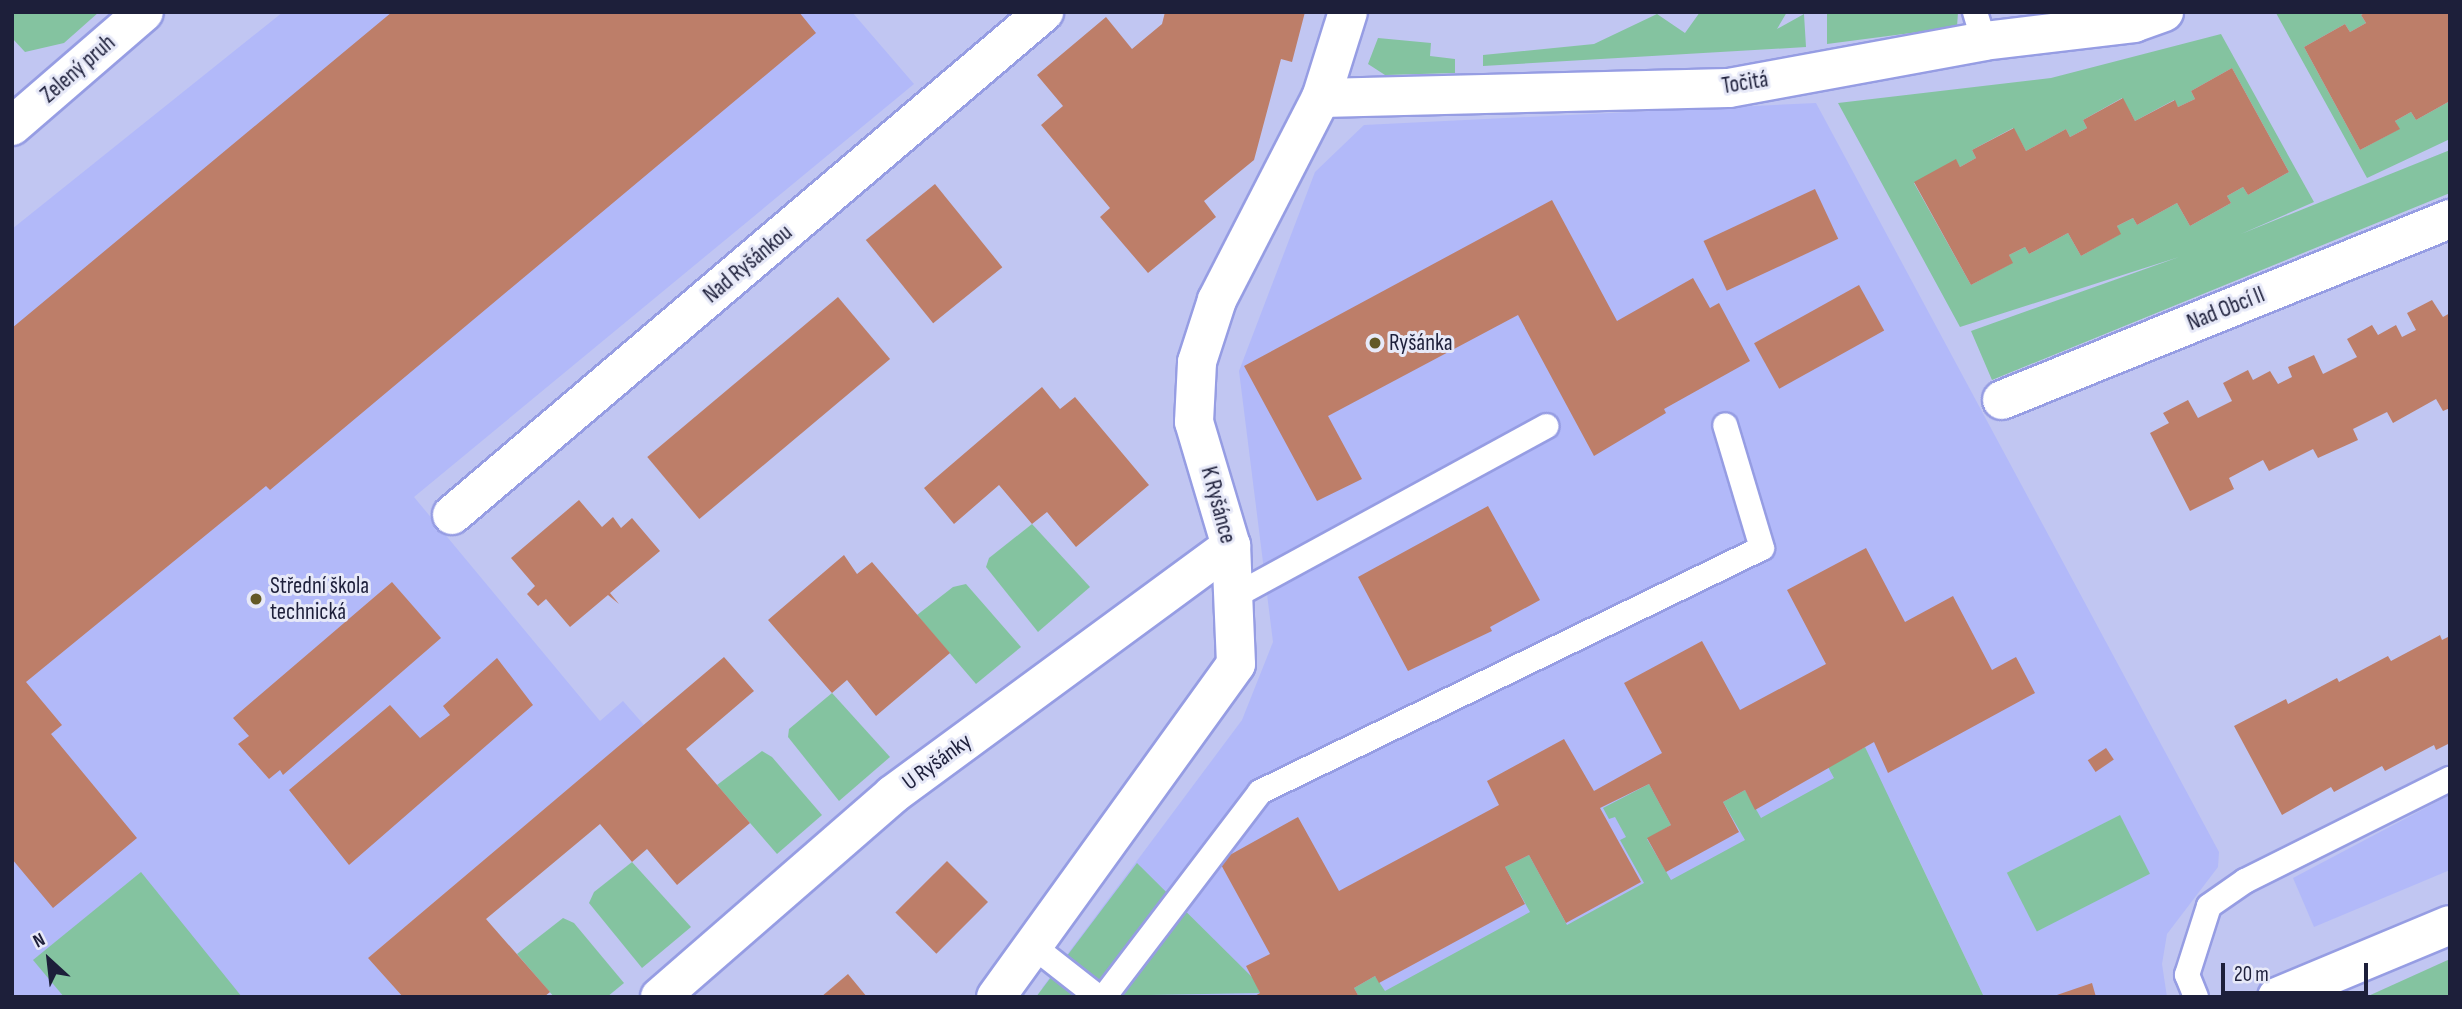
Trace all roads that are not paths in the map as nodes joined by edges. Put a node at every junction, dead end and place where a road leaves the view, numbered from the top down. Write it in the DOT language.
graph roads {
  1 [pos="144,12"];
  2 [pos="1044,12"];
  3 [pos="1348,12"];
  4 [pos="2142,16"];
  5 [pos="1979,27"];
  6 [pos="1321,98"];
  7 [pos="12,126"];
  8 [pos="2450,219"];
  9 [pos="2003,400"];
  10 [pos="1726,425"];
  11 [pos="1546,426"];
  12 [pos="452,515"];
  13 [pos="1231,546"];
  14 [pos="1233,597"];
  15 [pos="2450,779"];
  16 [pos="2450,925"];
  17 [pos="1033,946"];
  18 [pos="660,997"];
  19 [pos="996,997"];
  20 [pos="1098,997"];
  21 [pos="1104,997"];
  22 [pos="2196,997"];
  23 [pos="2277,997"];
  1 -- 7 [label="street, Zelený pruh"];
  2 -- 12 [label="street, Nad Ryšánkou"];
  3 -- 6 [label="street, K Ryšánce"];
  4 -- 5 [label="street, Točitá"];
  5 -- 6 [label="street, Točitá"];
  6 -- 13 [label="street, K Ryšánce"];
  8 -- 9 [label="street, Nad Obcí II"];
  10 -- 21 [label="lane"];
  11 -- 14 [label="lane"];
  13 -- 14 [label="street, K Ryšánce"];
  13 -- 18 [label="street, U Ryšánky"];
  14 -- 17 [label="street, K Ryšánce"];
  15 -- 22 [label="lane"];
  16 -- 23 [label="street"];
  17 -- 19 [label="street, K Ryšánce"];
  17 -- 20 [label="lane"];
}
